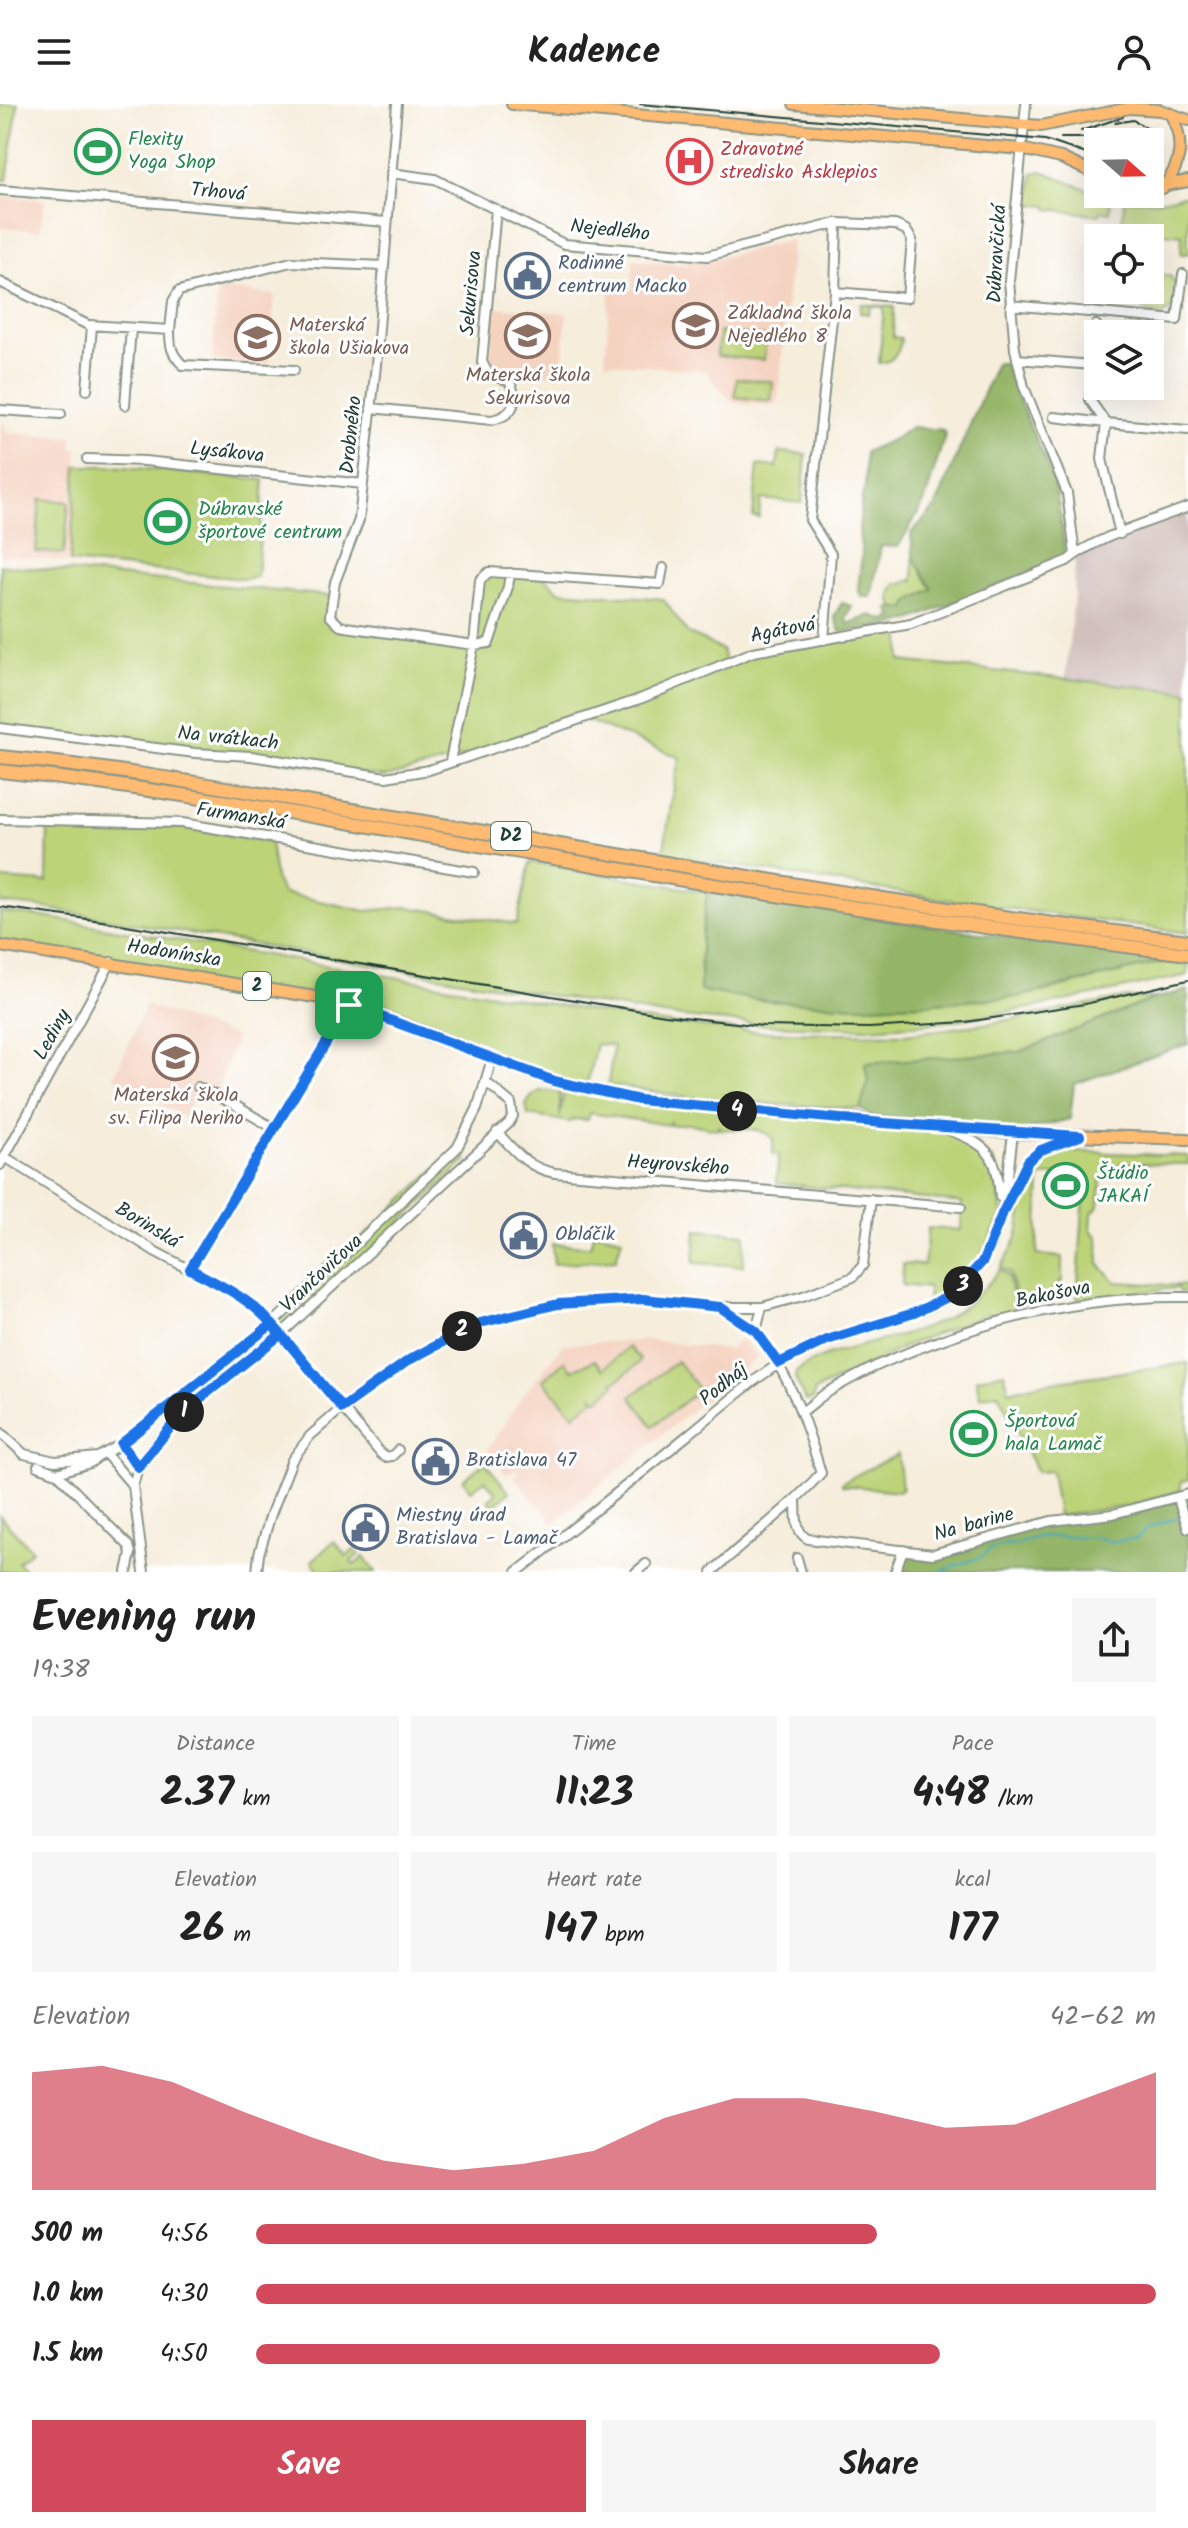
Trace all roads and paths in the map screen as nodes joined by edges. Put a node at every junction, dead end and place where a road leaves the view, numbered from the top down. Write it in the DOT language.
graph roads {
  1 [pos="397,104"];
  2 [pos="512,104"];
  3 [pos="794,104"];
  4 [pos="1026,104"];
  5 [pos="1170,113"];
  6 [pos="1188,120"];
  7 [pos="1023,125"];
  8 [pos="1021,149"];
  9 [pos="1084,169"];
  10 [pos="391,173"];
  11 [pos="1188,181"];
  12 [pos="1164,186"];
  13 [pos="1164,188"];
  14 [pos="0,190"];
  15 [pos="496,209"];
  16 [pos="386,222"];
  17 [pos="837,223"];
  18 [pos="384,266"];
  19 [pos="1183,274"];
  20 [pos="0,282"];
  21 [pos="835,292"];
  22 [pos="1010,305"];
  23 [pos="92,325"];
  24 [pos="131,328"];
  25 [pos="170,330"];
  26 [pos="1017,359"];
  27 [pos="1084,364"];
  28 [pos="294,370"];
  29 [pos="87,390"];
  30 [pos="1090,400"];
  31 [pos="125,405"];
  32 [pos="371,408"];
  33 [pos="0,410"];
  34 [pos="61,414"];
  35 [pos="1054,417"];
  36 [pos="1106,423"];
  37 [pos="1188,430"];
  38 [pos="87,459"];
  39 [pos="363,484"];
  40 [pos="1188,507"];
  41 [pos="1120,534"];
  42 [pos="1075,554"];
  43 [pos="663,568"];
  44 [pos="510,573"];
  45 [pos="824,640"];
  46 [pos="474,645"];
  47 [pos="0,728"];
  48 [pos="0,757"];
  49 [pos="450,761"];
  50 [pos="0,771"];
  51 [pos="0,819"];
  52 [pos="474,872"];
  53 [pos="1188,941"];
  54 [pos="0,946"];
  55 [pos="1188,954"];
  56 [pos="111,962"];
  57 [pos="349,1005"];
  58 [pos="492,1059"];
  59 [pos="487,1083"];
  60 [pos="198,1087"];
  61 [pos="941,1127"];
  62 [pos="275,1129"];
  63 [pos="497,1132"];
  64 [pos="1013,1133"];
  65 [pos="1080,1136"];
  66 [pos="1188,1139"];
  67 [pos="2,1162"];
  68 [pos="871,1199"];
  69 [pos="961,1207"];
  70 [pos="1002,1214"];
  71 [pos="190,1269"];
  72 [pos="1188,1297"];
  73 [pos="720,1307"];
  74 [pos="762,1307"];
  75 [pos="272,1324"];
  76 [pos="756,1331"];
  77 [pos="280,1335"];
  78 [pos="779,1363"];
  79 [pos="342,1408"];
  80 [pos="801,1412"];
  81 [pos="0,1432"];
  82 [pos="121,1444"];
  83 [pos="398,1450"];
  84 [pos="102,1455"];
  85 [pos="38,1466"];
  86 [pos="138,1467"];
  87 [pos="57,1473"];
  88 [pos="133,1486"];
  89 [pos="1188,1494"];
  90 [pos="1177,1497"];
  91 [pos="796,1501"];
  92 [pos="1188,1528"];
  93 [pos="903,1550"];
  94 [pos="141,1552"];
  95 [pos="131,1553"];
  96 [pos="797,1558"];
  97 [pos="646,1564"];
  98 [pos="127,1572"];
  99 [pos="144,1572"];
  100 [pos="257,1572"];
  101 [pos="517,1572"];
  102 [pos="636,1572"];
  103 [pos="712,1572"];
  104 [pos="801,1572"];
  105 [pos="895,1572"];
  1 -- 10 [label="street, Drobného"];
  2 -- 8 [label="main road"];
  3 -- 7 [label="main road"];
  4 -- 7 [label="street, Dúbravčická"];
  5 -- 6 [label="main road"];
  5 -- 7 [label="main road"];
  5 -- 12 [label="main road"];
  7 -- 8 [label="street, Dúbravčická"];
  8 -- 9 [label="main road"];
  8 -- 22 [label="street, Dúbravčická"];
  10 -- 15 [label="street, Nejedlého"];
  10 -- 16 [label="street, Drobného"];
  11 -- 13 [label="main road"];
  14 -- 16 [label="street, Trhová"];
  15 -- 17 [label="street, Nejedlého"];
  15 -- 32 [label="street, Sekurisova"];
  16 -- 18 [label="street, Drobného"];
  17 -- 21 [label="street"];
  17 -- 21 [label="street, Nejedlého"];
  18 -- 25 [label="street"];
  18 -- 32 [label="street, Drobného"];
  19 -- 22 [label="street"];
  20 -- 23 [label="street"];
  21 -- 45 [label="street"];
  22 -- 26 [label="street, Dúbravčická"];
  23 -- 24 [label="street"];
  23 -- 29 [label="street"];
  24 -- 25 [label="street"];
  24 -- 31 [label="street"];
  25 -- 28 [label="street"];
  26 -- 27 [label="street"];
  26 -- 42 [label="street, Dúbravčická"];
  30 -- 36 [label="street"];
  32 -- 39 [label="street, Drobného"];
  33 -- 34 [label="street"];
  35 -- 36 [label="street"];
  36 -- 37 [label="street"];
  36 -- 41 [label="street"];
  38 -- 39 [label="street, Lysákova"];
  39 -- 46 [label="street, Drobného"];
  40 -- 41 [label="street, Agátová"];
  41 -- 42 [label="street, Agátová"];
  42 -- 45 [label="street, Agátová"];
  43 -- 44 [label="street"];
  44 -- 46 [label="street"];
  44 -- 46 [label="street"];
  45 -- 49 [label="street, Agátová"];
  46 -- 49 [label="street"];
  47 -- 49 [label="street, Na vrátkach"];
  48 -- 53 [label="highway, D2"];
  50 -- 55 [label="highway, D2"];
  51 -- 52 [label="street, Furmanská"];
  54 -- 56 [label="main road, Hodonínska / 2"];
  56 -- 57 [label="main road, Hodonínska / 2"];
  56 -- 67 [label="street, Lediny"];
  57 -- 58 [label="main road, Hodonínska / 2"];
  57 -- 62 [label="street"];
  58 -- 59 [label="street, Vrančovičova"];
  58 -- 61 [label="main road, Hodonínska / 2"];
  59 -- 63 [label="street, Vrančovičova"];
  59 -- 75 [label="street, Vrančovičova"];
  60 -- 62 [label="street"];
  61 -- 64 [label="main road, Hodonínska / 2"];
  61 -- 70 [label="street"];
  62 -- 71 [label="street"];
  63 -- 68 [label="street, Heyrovského"];
  63 -- 77 [label="street, Vrančovičova"];
  64 -- 65 [label="main road, Hodonínska / 2"];
  64 -- 70 [label="street, Podháj"];
  65 -- 66 [label="main road, Hodonínska / 2"];
  65 -- 70 [label="street"];
  67 -- 71 [label="street, Borinská"];
  68 -- 69 [label="street, Heyrovského"];
  68 -- 74 [label="street"];
  70 -- 78 [label="street, Podháj"];
  71 -- 75 [label="street, Borinská"];
  72 -- 80 [label="street, Bakošova"];
  73 -- 74 [label="street"];
  73 -- 76 [label="street"];
  73 -- 79 [label="street"];
  74 -- 76 [label="street"];
  75 -- 77 [label="street, Borinská"];
  75 -- 82 [label="street, Vrančovičova"];
  76 -- 78 [label="street"];
  77 -- 79 [label="street, Borinská"];
  77 -- 86 [label="street, Vrančovičova"];
  78 -- 80 [label="street"];
  78 -- 101 [label="street, Podháj"];
  79 -- 83 [label="street, Borinská"];
  79 -- 100 [label="street"];
  80 -- 91 [label="street"];
  81 -- 84 [label="street"];
  82 -- 84 [label="street, Vrančovičova"];
  82 -- 86 [label="street"];
  84 -- 87 [label="street, Vrančovičova"];
  84 -- 88 [label="street"];
  85 -- 87 [label="street"];
  86 -- 88 [label="street, Vrančovičova"];
  87 -- 95 [label="street"];
  88 -- 94 [label="street"];
  89 -- 90 [label="street, Na barine"];
  90 -- 92 [label="street"];
  90 -- 93 [label="street, Na barine"];
  91 -- 93 [label="street, Na barine"];
  91 -- 103 [label="street"];
  93 -- 105 [label="street"];
  94 -- 95 [label="street"];
  94 -- 99 [label="street"];
  95 -- 98 [label="street"];
  96 -- 104 [label="street"];
  97 -- 102 [label="street"];
}
